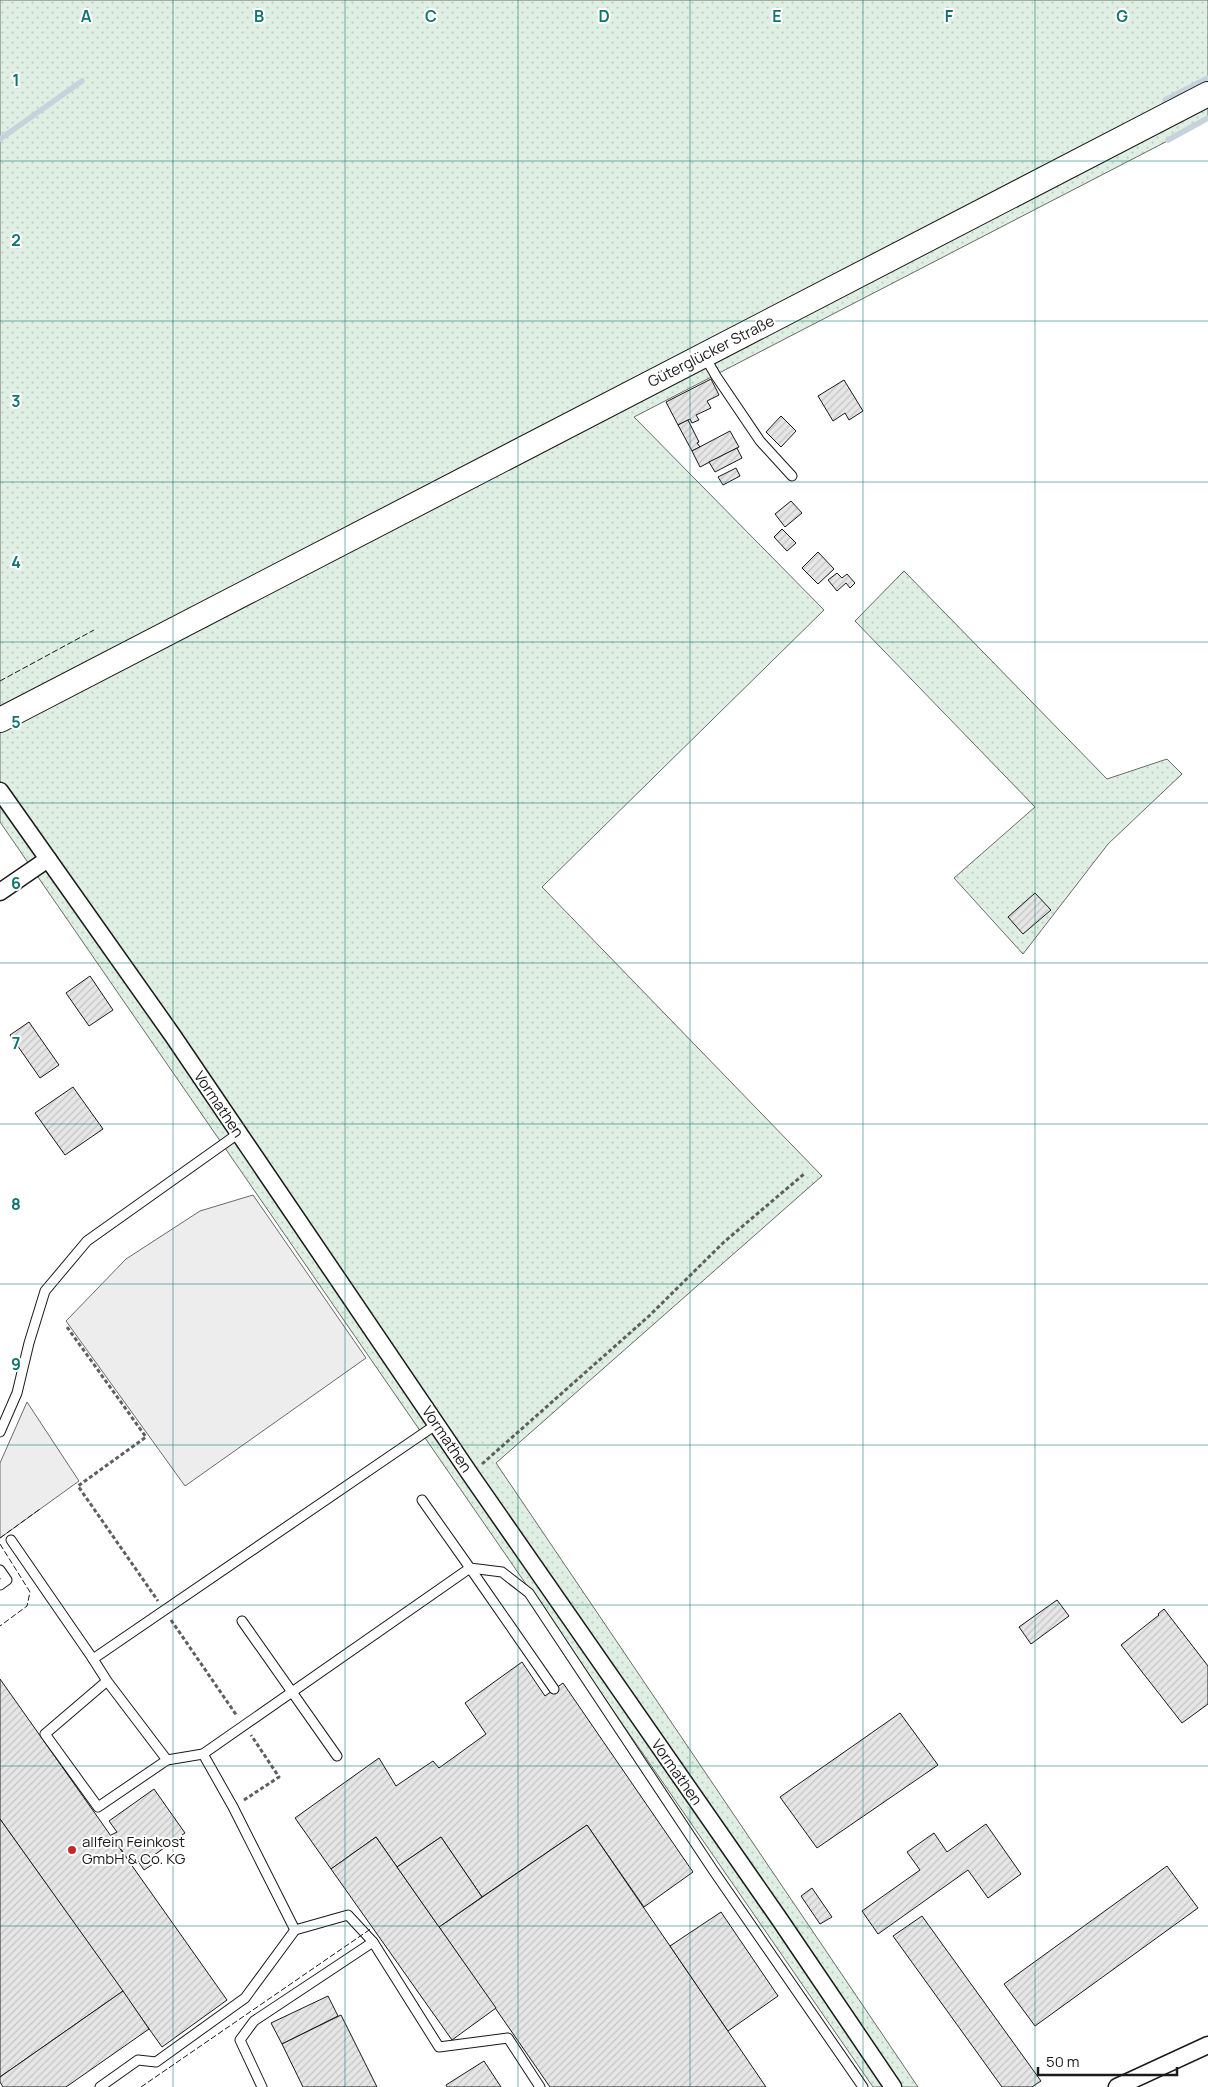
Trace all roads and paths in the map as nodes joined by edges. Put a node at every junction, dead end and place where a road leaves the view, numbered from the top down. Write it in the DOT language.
graph roads {
  1 [pos="1208,94"];
  2 [pos="704,354"];
  3 [pos="792,476"];
  4 [pos="6,717"];
  5 [pos="0,791"];
  6 [pos="48,859"];
  7 [pos="0,892"];
  8 [pos="239,1133"];
  9 [pos="804,1174"];
  10 [pos="67,1327"];
  11 [pos="437,1424"];
  12 [pos="0,1432"];
  13 [pos="470,1474"];
  14 [pos="422,1500"];
  15 [pos="11,1540"];
  16 [pos="470,1568"];
  17 [pos="0,1570"];
  18 [pos="0,1585"];
  19 [pos="165,1610"];
  20 [pos="242,1621"];
  21 [pos="93,1659"];
  22 [pos="107,1681"];
  23 [pos="554,1689"];
  24 [pos="293,1693"];
  25 [pos="244,1724"];
  26 [pos="203,1754"];
  27 [pos="337,1756"];
  28 [pos="167,1760"];
  29 [pos="233,1808"];
  30 [pos="295,1930"];
  31 [pos="373,1942"];
  32 [pos="1208,2045"];
  33 [pos="100,2087"];
  34 [pos="262,2087"];
  35 [pos="540,2087"];
  36 [pos="863,2087"];
  37 [pos="893,2087"];
  38 [pos="1117,2087"];
  1 -- 2 [label="street, Güterglücker Straße"];
  2 -- 3 [label="lane"];
  2 -- 4 [label="street, Güterglücker Straße"];
  5 -- 6 [label="street, Vormathen"];
  6 -- 7 [label="street"];
  6 -- 8 [label="street, Vormathen"];
  8 -- 11 [label="street, Vormathen"];
  8 -- 12 [label="lane"];
  9 -- 13 [label="path"];
  10 -- 19 [label="path"];
  11 -- 13 [label="street, Vormathen"];
  11 -- 19 [label="lane"];
  13 -- 37 [label="street, Vormathen"];
  14 -- 16 [label="lane"];
  15 -- 21 [label="lane"];
  16 -- 23 [label="lane"];
  16 -- 24 [label="lane"];
  16 -- 36 [label="lane"];
  17 -- 18 [label="lane"];
  19 -- 21 [label="lane"];
  19 -- 25 [label="path"];
  20 -- 24 [label="lane"];
  21 -- 22 [label="lane"];
  22 -- 28 [label="lane"];
  22 -- 28 [label="lane"];
  24 -- 25 [label="lane"];
  24 -- 27 [label="lane"];
  25 -- 26 [label="lane"];
  25 -- 29 [label="path"];
  26 -- 28 [label="lane"];
  26 -- 29 [label="lane"];
  29 -- 30 [label="lane"];
  30 -- 31 [label="lane"];
  30 -- 33 [label="lane"];
  31 -- 34 [label="lane"];
  31 -- 35 [label="lane"];
  32 -- 38 [label="street"];
}
